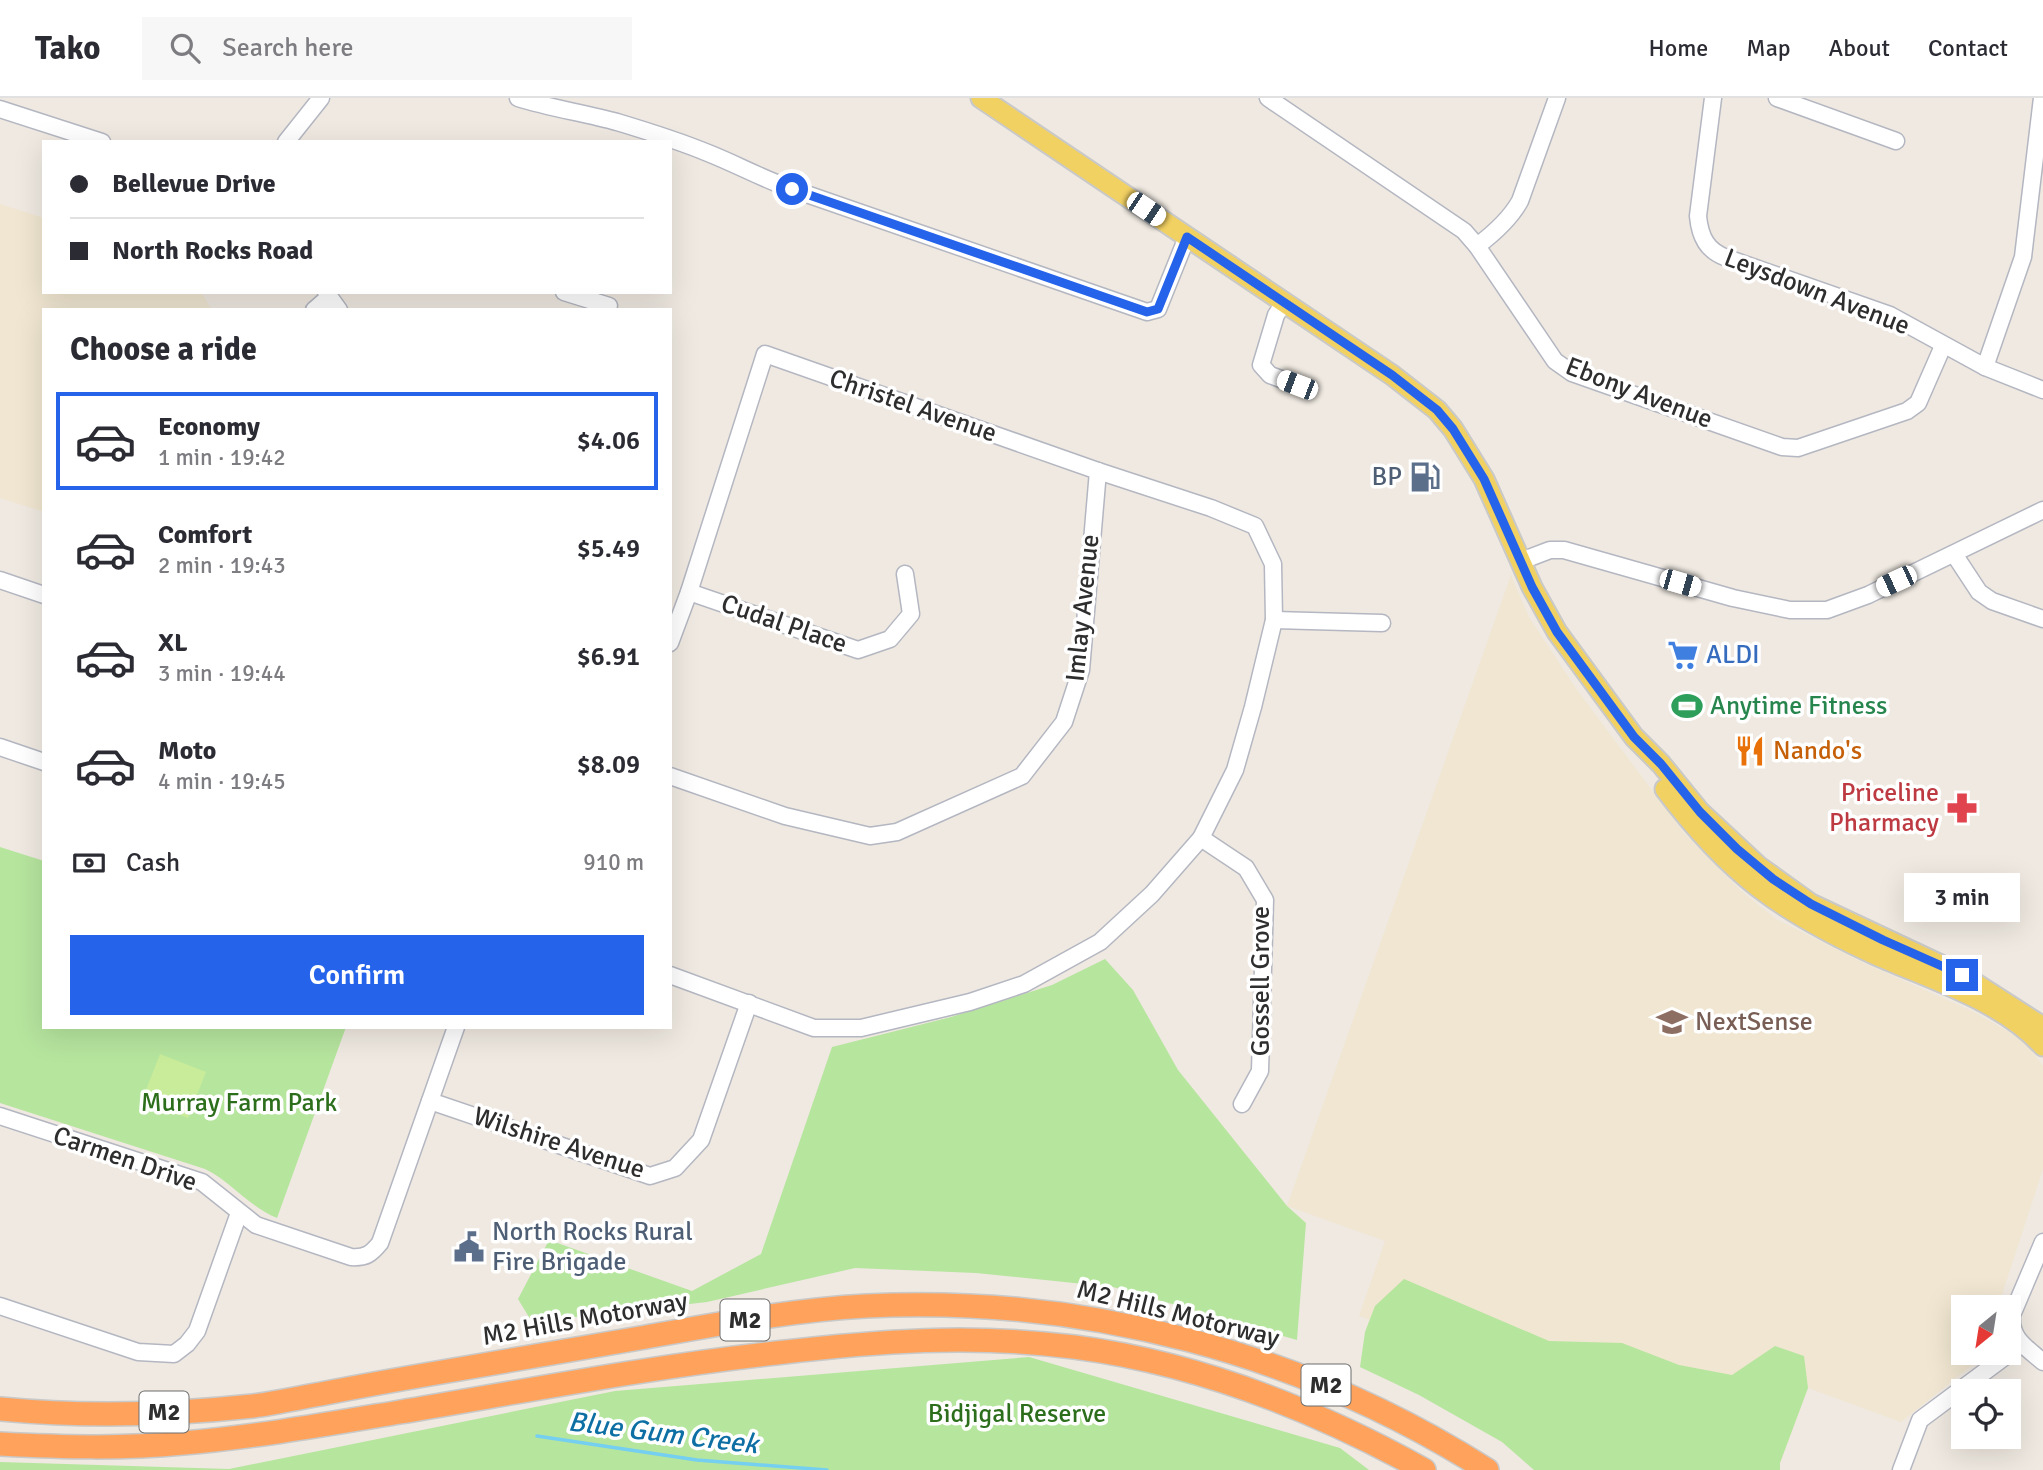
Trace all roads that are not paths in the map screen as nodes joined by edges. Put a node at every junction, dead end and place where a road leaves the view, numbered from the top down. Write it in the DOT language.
graph roads {
  1 [pos="321,98"];
  2 [pos="520,98"];
  3 [pos="981,98"];
  4 [pos="1268,98"];
  5 [pos="1557,98"];
  6 [pos="1713,98"];
  7 [pos="1777,98"];
  8 [pos="2042,106"];
  9 [pos="0,109"];
  10 [pos="97,140"];
  11 [pos="288,140"];
  12 [pos="671,140"];
  13 [pos="672,140"];
  14 [pos="1896,141"];
  15 [pos="1187,237"];
  16 [pos="1476,246"];
  17 [pos="570,294"];
  18 [pos="1283,303"];
  19 [pos="609,306"];
  20 [pos="1943,346"];
  21 [pos="1985,367"];
  22 [pos="1297,385"];
  23 [pos="2043,390"];
  24 [pos="1098,471"];
  25 [pos="2043,510"];
  26 [pos="1954,554"];
  27 [pos="1521,561"];
  28 [pos="905,574"];
  29 [pos="0,580"];
  30 [pos="689,592"];
  31 [pos="42,594"];
  32 [pos="2043,619"];
  33 [pos="1274,620"];
  34 [pos="1382,623"];
  35 [pos="672,638"];
  36 [pos="1634,737"];
  37 [pos="0,747"];
  38 [pos="42,761"];
  39 [pos="672,777"];
  40 [pos="1201,838"];
  41 [pos="672,976"];
  42 [pos="748,1003"];
  43 [pos="2042,1025"];
  44 [pos="455,1029"];
  45 [pos="2043,1046"];
  46 [pos="430,1101"];
  47 [pos="1242,1104"];
  48 [pos="0,1116"];
  49 [pos="239,1213"];
  50 [pos="2043,1242"];
  51 [pos="0,1306"];
  52 [pos="2022,1344"];
  53 [pos="2043,1362"];
  54 [pos="0,1409"];
  55 [pos="0,1444"];
  56 [pos="1424,1470"];
  57 [pos="1487,1470"];
  58 [pos="1901,1470"];
  1 -- 11 [label="street"];
  2 -- 12 [label="street"];
  3 -- 15 [label="main road"];
  4 -- 16 [label="street, Ebony Avenue"];
  5 -- 16 [label="street"];
  6 -- 20 [label="street, Leysdown Avenue"];
  7 -- 14 [label="street"];
  8 -- 21 [label="street"];
  9 -- 10 [label="street"];
  13 -- 15 [label="street"];
  15 -- 18 [label="main road"];
  16 -- 20 [label="street, Ebony Avenue"];
  17 -- 19 [label="street"];
  18 -- 22 [label="street"];
  18 -- 27 [label="main road"];
  20 -- 21 [label="street, Leysdown Avenue"];
  21 -- 23 [label="street, Leysdown Avenue"];
  24 -- 30 [label="street, Christel Avenue"];
  24 -- 33 [label="street, Christel Avenue"];
  24 -- 39 [label="street, Imlay Avenue"];
  25 -- 26 [label="street"];
  26 -- 27 [label="street"];
  26 -- 32 [label="street"];
  27 -- 36 [label="main road"];
  28 -- 30 [label="street, Cudal Place"];
  29 -- 31 [label="street"];
  30 -- 35 [label="street, Christel Avenue"];
  33 -- 34 [label="street"];
  33 -- 40 [label="street, Christel Avenue"];
  36 -- 43 [label="main road"];
  36 -- 45 [label="main road"];
  37 -- 38 [label="street"];
  40 -- 42 [label="street, Christel Avenue"];
  40 -- 47 [label="street, Gossell Grove"];
  41 -- 42 [label="street, Christel Avenue"];
  42 -- 46 [label="street, Wilshire Avenue"];
  44 -- 46 [label="street"];
  46 -- 49 [label="street, Carmen Drive"];
  48 -- 49 [label="street, Carmen Drive"];
  49 -- 51 [label="street"];
  50 -- 52 [label="street"];
  52 -- 53 [label="street"];
  52 -- 58 [label="street"];
  54 -- 57 [label="highway, M2 Hills Motorway / M2"];
  55 -- 56 [label="highway, M2 Hills Motorway / M2"];
}
